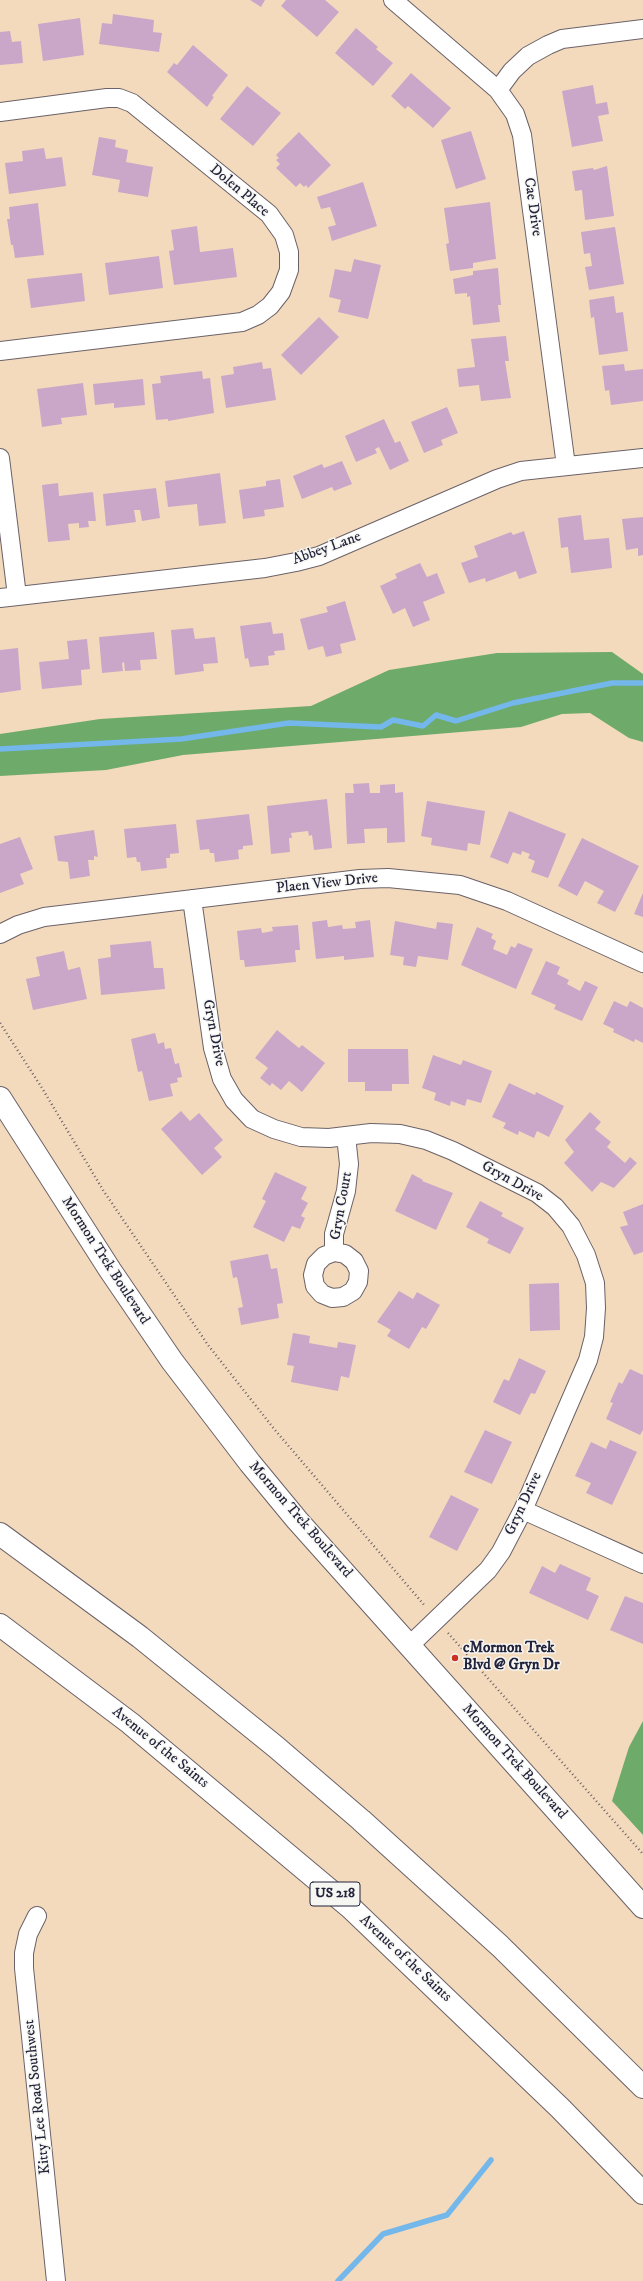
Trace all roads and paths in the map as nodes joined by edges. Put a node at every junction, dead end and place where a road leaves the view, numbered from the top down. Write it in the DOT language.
graph roads {
  1 [pos="393,0"];
  2 [pos="643,29"];
  3 [pos="498,90"];
  4 [pos="0,112"];
  5 [pos="0,351"];
  6 [pos="0,458"];
  7 [pos="643,458"];
  8 [pos="566,466"];
  9 [pos="9,597"];
  10 [pos="192,899"];
  11 [pos="0,934"];
  12 [pos="643,963"];
  13 [pos="0,1023"];
  14 [pos="0,1098"];
  15 [pos="346,1136"];
  16 [pos="334,1252"];
  17 [pos="523,1510"];
  18 [pos="0,1534"];
  19 [pos="643,1564"];
  20 [pos="436,1620"];
  21 [pos="0,1625"];
  22 [pos="410,1645"];
  23 [pos="643,1854"];
  24 [pos="643,1907"];
  25 [pos="37,1916"];
  26 [pos="643,2087"];
  27 [pos="643,2193"];
  28 [pos="56,2281"];
  1 -- 3 [label="street, Cae Drive"];
  2 -- 3 [label="street"];
  3 -- 8 [label="street, Cae Drive"];
  4 -- 5 [label="street, Dolen Place"];
  6 -- 9 [label="street"];
  7 -- 8 [label="street, Abbey Lane"];
  8 -- 9 [label="street, Abbey Lane"];
  10 -- 11 [label="street, Plaen View Drive"];
  10 -- 12 [label="street, Plaen View Drive"];
  10 -- 15 [label="street, Gryn Drive"];
  13 -- 20 [label="path"];
  14 -- 22 [label="main road, Mormon Trek Boulevard"];
  15 -- 16 [label="street, Gryn Court"];
  15 -- 17 [label="street, Gryn Drive"];
  17 -- 19 [label="street"];
  17 -- 20 [label="street, Gryn Drive"];
  18 -- 26 [label="main road"];
  20 -- 22 [label="street, Gryn Drive"];
  20 -- 23 [label="path"];
  21 -- 27 [label="main road, Avenue of the Saints / US 218"];
  22 -- 24 [label="main road, Mormon Trek Boulevard"];
  25 -- 28 [label="street, Kitty Lee Road Southwest"];
}
